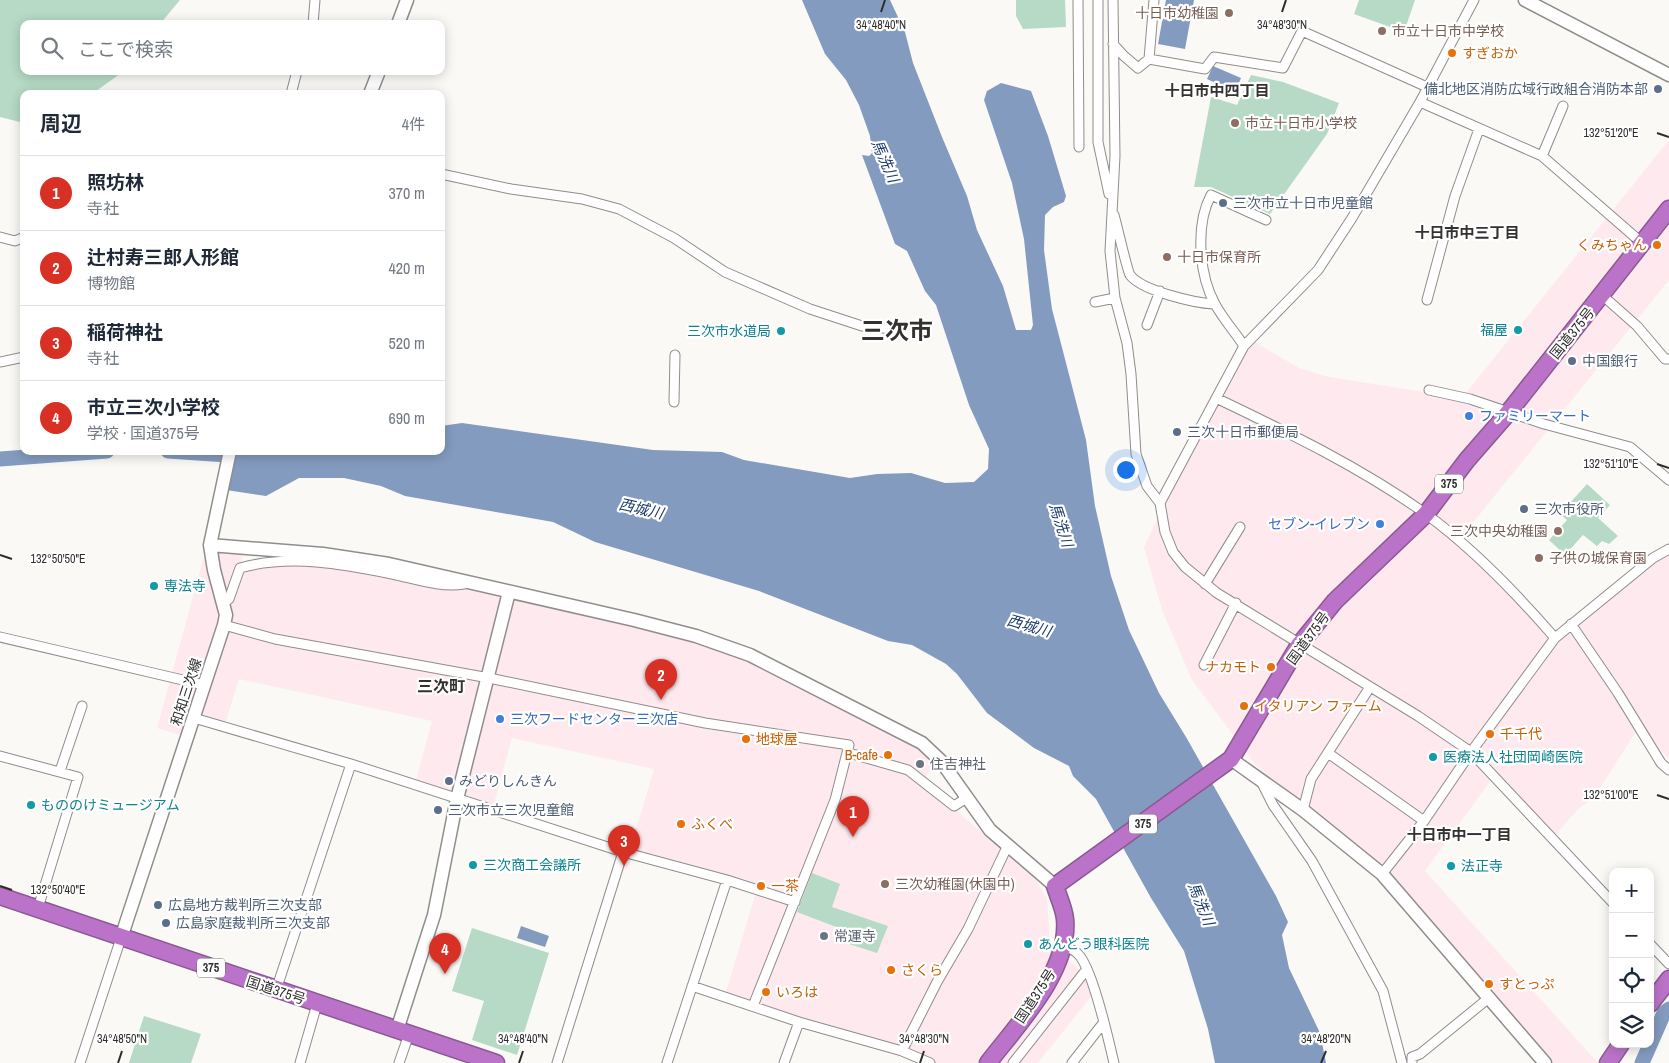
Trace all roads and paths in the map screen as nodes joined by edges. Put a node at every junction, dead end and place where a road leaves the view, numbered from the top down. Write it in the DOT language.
graph roads {
  1 [pos="316,0"];
  2 [pos="407,0"];
  3 [pos="1078,0"];
  4 [pos="1098,0"];
  5 [pos="1113,0"];
  6 [pos="1154,0"];
  7 [pos="1474,0"];
  8 [pos="1525,0"];
  9 [pos="1545,5"];
  10 [pos="314,20"];
  11 [pos="400,20"];
  12 [pos="1113,44"];
  13 [pos="1149,59"];
  14 [pos="296,75"];
  15 [pos="377,75"];
  16 [pos="1669,75"];
  17 [pos="1427,87"];
  18 [pos="292,90"];
  19 [pos="372,90"];
  20 [pos="1420,102"];
  21 [pos="1563,106"];
  22 [pos="1479,129"];
  23 [pos="1079,147"];
  24 [pos="1542,156"];
  25 [pos="445,175"];
  26 [pos="1112,207"];
  27 [pos="1669,209"];
  28 [pos="1266,220"];
  29 [pos="0,236"];
  30 [pos="20,239"];
  31 [pos="1642,243"];
  32 [pos="1160,291"];
  33 [pos="1602,295"];
  34 [pos="1115,298"];
  35 [pos="1427,300"];
  36 [pos="1095,302"];
  37 [pos="1214,304"];
  38 [pos="1147,325"];
  39 [pos="892,329"];
  40 [pos="1244,346"];
  41 [pos="675,355"];
  42 [pos="20,358"];
  43 [pos="1669,359"];
  44 [pos="0,362"];
  45 [pos="1429,390"];
  46 [pos="1216,398"];
  47 [pos="674,402"];
  48 [pos="1508,412"];
  49 [pos="229,455"];
  50 [pos="1669,480"];
  51 [pos="1160,503"];
  52 [pos="1426,514"];
  53 [pos="1240,527"];
  54 [pos="210,545"];
  55 [pos="1669,549"];
  56 [pos="472,582"];
  57 [pos="1205,584"];
  58 [pos="509,592"];
  59 [pos="224,603"];
  60 [pos="1236,603"];
  61 [pos="1571,624"];
  62 [pos="224,625"];
  63 [pos="0,637"];
  64 [pos="1555,638"];
  65 [pos="1300,645"];
  66 [pos="1204,665"];
  67 [pos="489,678"];
  68 [pos="204,685"];
  69 [pos="1370,687"];
  70 [pos="82,706"];
  71 [pos="194,718"];
  72 [pos="1471,752"];
  73 [pos="848,753"];
  74 [pos="1328,753"];
  75 [pos="0,756"];
  76 [pos="351,764"];
  77 [pos="1225,764"];
  78 [pos="1669,770"];
  79 [pos="60,771"];
  80 [pos="1262,783"];
  81 [pos="968,797"];
  82 [pos="457,799"];
  83 [pos="1303,810"];
  84 [pos="1424,821"];
  85 [pos="1008,845"];
  86 [pos="622,852"];
  87 [pos="1382,874"];
  88 [pos="726,880"];
  89 [pos="1061,882"];
  90 [pos="0,896"];
  91 [pos="1609,899"];
  92 [pos="795,902"];
  93 [pos="38,908"];
  94 [pos="121,938"];
  95 [pos="1063,946"];
  96 [pos="1654,948"];
  97 [pos="1669,964"];
  98 [pos="1087,969"];
  99 [pos="1669,979"];
  100 [pos="692,986"];
  101 [pos="276,990"];
  102 [pos="1490,997"];
  103 [pos="1651,1003"];
  104 [pos="317,1004"];
  105 [pos="753,1006"];
  106 [pos="799,1022"];
  107 [pos="1104,1022"];
  108 [pos="403,1032"];
  109 [pos="1617,1048"];
  110 [pos="902,1051"];
  111 [pos="80,1063"];
  112 [pos="300,1063"];
  113 [pos="399,1063"];
  114 [pos="496,1063"];
  115 [pos="557,1063"];
  116 [pos="667,1063"];
  117 [pos="784,1063"];
  118 [pos="930,1063"];
  119 [pos="988,1063"];
  120 [pos="1013,1063"];
  121 [pos="1072,1063"];
  122 [pos="1114,1063"];
  123 [pos="1402,1063"];
  124 [pos="1412,1063"];
  125 [pos="1545,1063"];
  126 [pos="1608,1063"];
  1 -- 10 [label="street"];
  2 -- 11 [label="street"];
  3 -- 23 [label="street"];
  4 -- 26 [label="street"];
  5 -- 12 [label="street"];
  6 -- 13 [label="street"];
  7 -- 17 [label="street"];
  8 -- 9 [label="street"];
  9 -- 16 [label="street"];
  12 -- 13 [label="street"];
  12 -- 26 [label="street"];
  13 -- 17 [label="street"];
  14 -- 18 [label="street"];
  15 -- 19 [label="street"];
  17 -- 20 [label="street"];
  20 -- 22 [label="street"];
  20 -- 40 [label="street"];
  21 -- 24 [label="street"];
  22 -- 24 [label="street"];
  22 -- 35 [label="street"];
  24 -- 31 [label="street"];
  25 -- 39 [label="street"];
  26 -- 32 [label="street"];
  26 -- 34 [label="street"];
  27 -- 31 [label="highway, 国道375号 / 375"];
  28 -- 37 [label="street"];
  29 -- 30 [label="street"];
  31 -- 33 [label="highway, 国道375号 / 375"];
  32 -- 37 [label="street"];
  32 -- 38 [label="street"];
  33 -- 43 [label="street"];
  33 -- 48 [label="highway, 国道375号 / 375"];
  34 -- 36 [label="street"];
  34 -- 51 [label="street"];
  37 -- 40 [label="street"];
  40 -- 46 [label="street"];
  41 -- 47 [label="street"];
  42 -- 44 [label="street"];
  45 -- 48 [label="street"];
  46 -- 51 [label="street"];
  46 -- 52 [label="street"];
  48 -- 50 [label="street"];
  48 -- 52 [label="highway, 国道375号 / 375"];
  49 -- 54 [label="street, 和知三次線"];
  51 -- 57 [label="street"];
  52 -- 64 [label="street"];
  52 -- 65 [label="highway, 国道375号 / 375"];
  53 -- 57 [label="street"];
  54 -- 56 [label="street"];
  54 -- 59 [label="street, 和知三次線"];
  55 -- 61 [label="street"];
  56 -- 58 [label="street"];
  56 -- 59 [label="street"];
  57 -- 60 [label="street"];
  58 -- 67 [label="street"];
  58 -- 81 [label="street"];
  59 -- 62 [label="street, 和知三次線"];
  60 -- 65 [label="street"];
  60 -- 66 [label="street"];
  61 -- 64 [label="street"];
  61 -- 78 [label="street"];
  62 -- 67 [label="street"];
  62 -- 68 [label="street, 和知三次線"];
  63 -- 68 [label="street"];
  64 -- 72 [label="street"];
  65 -- 69 [label="street"];
  65 -- 77 [label="highway, 国道375号 / 375"];
  67 -- 73 [label="street"];
  67 -- 82 [label="street"];
  68 -- 71 [label="street, 和知三次線"];
  69 -- 72 [label="street"];
  69 -- 74 [label="street"];
  70 -- 79 [label="street"];
  71 -- 76 [label="street"];
  71 -- 94 [label="street, 和知三次線"];
  72 -- 84 [label="street"];
  72 -- 91 [label="street"];
  73 -- 81 [label="street"];
  73 -- 92 [label="street"];
  74 -- 83 [label="street"];
  74 -- 84 [label="street"];
  75 -- 79 [label="street"];
  76 -- 82 [label="street"];
  76 -- 101 [label="street"];
  77 -- 80 [label="street"];
  77 -- 89 [label="highway, 国道375号 / 375"];
  79 -- 93 [label="street"];
  80 -- 83 [label="street"];
  80 -- 123 [label="street"];
  81 -- 85 [label="street"];
  82 -- 86 [label="street"];
  82 -- 108 [label="street"];
  83 -- 87 [label="street"];
  84 -- 87 [label="street"];
  85 -- 89 [label="street"];
  85 -- 110 [label="street"];
  86 -- 88 [label="street"];
  86 -- 115 [label="street"];
  87 -- 102 [label="street"];
  88 -- 92 [label="street"];
  88 -- 100 [label="street"];
  89 -- 95 [label="highway, 国道375号"];
  90 -- 93 [label="highway, 国道375号 / 375"];
  92 -- 105 [label="street"];
  93 -- 94 [label="highway, 国道375号 / 375"];
  94 -- 101 [label="highway, 国道375号 / 375"];
  94 -- 111 [label="street"];
  95 -- 98 [label="street"];
  95 -- 119 [label="highway, 国道375号"];
  96 -- 97 [label="street"];
  98 -- 107 [label="street"];
  98 -- 120 [label="street"];
  99 -- 103 [label="highway"];
  100 -- 105 [label="street"];
  100 -- 116 [label="street"];
  101 -- 104 [label="highway, 国道375号 / 375"];
  102 -- 124 [label="street"];
  102 -- 125 [label="street"];
  104 -- 108 [label="highway, 国道375号 / 375"];
  104 -- 112 [label="street"];
  105 -- 106 [label="street"];
  106 -- 110 [label="street"];
  106 -- 117 [label="street"];
  107 -- 121 [label="street"];
  107 -- 122 [label="street"];
  108 -- 113 [label="street"];
  108 -- 114 [label="highway, 国道375号 / 375"];
  109 -- 126 [label="highway"];
  110 -- 118 [label="street"];
}
